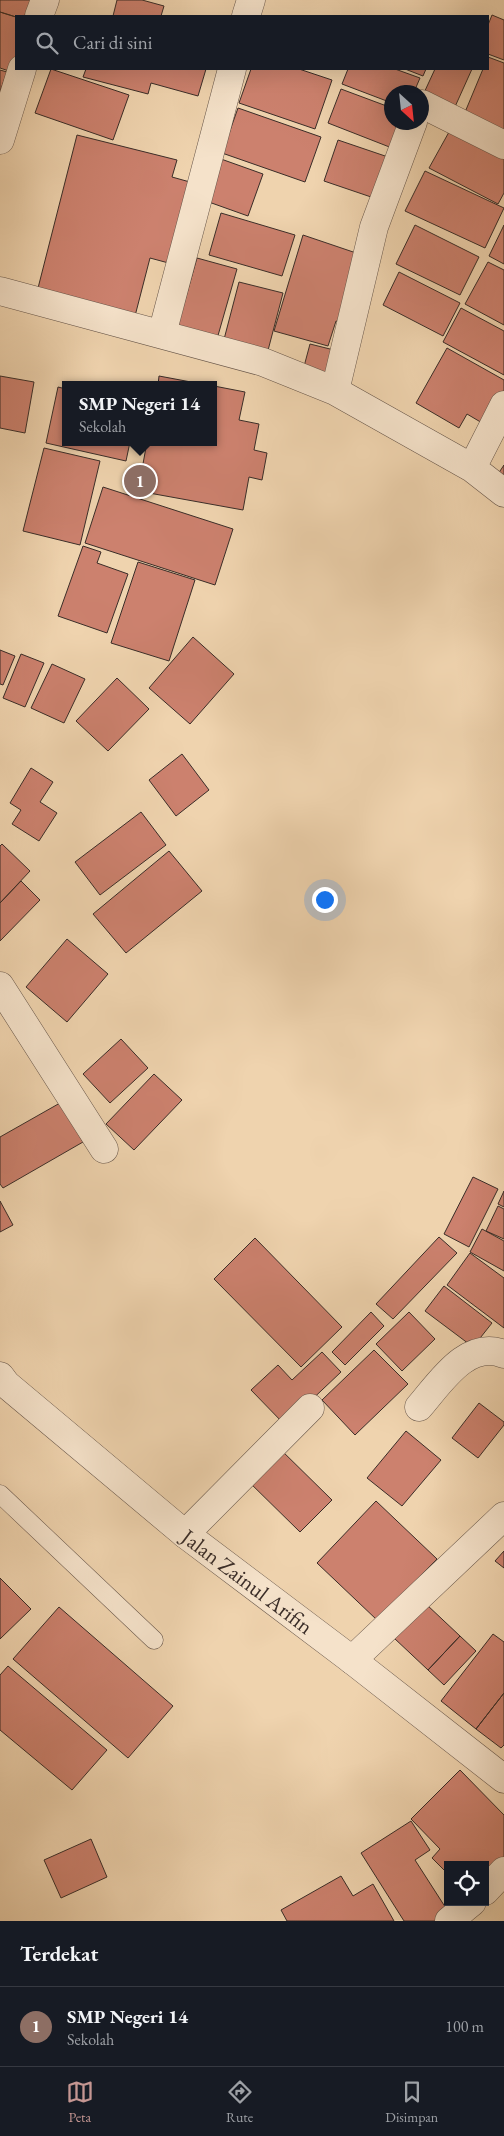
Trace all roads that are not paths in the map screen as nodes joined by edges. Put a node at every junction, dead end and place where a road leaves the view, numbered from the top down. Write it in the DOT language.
graph roads {
  1 [pos="44,0"];
  2 [pos="251,0"];
  3 [pos="39,15"];
  4 [pos="246,15"];
  5 [pos="22,70"];
  6 [pos="232,70"];
  7 [pos="429,108"];
  8 [pos="410,130"];
  9 [pos="0,140"];
  10 [pos="504,145"];
  11 [pos="0,292"];
  12 [pos="162,334"];
  13 [pos="336,391"];
  14 [pos="504,405"];
  15 [pos="472,468"];
  16 [pos="504,494"];
  17 [pos="0,986"];
  18 [pos="104,1149"];
  19 [pos="504,1354"];
  20 [pos="0,1376"];
  21 [pos="419,1407"];
  22 [pos="310,1408"];
  23 [pos="0,1494"];
  24 [pos="504,1516"];
  25 [pos="186,1534"];
  26 [pos="154,1640"];
  27 [pos="352,1660"];
  28 [pos="504,1779"];
  29 [pos="504,1871"];
  30 [pos="489,1887"];
  31 [pos="467,1906"];
  32 [pos="449,1921"];
  1 -- 3 [label="street"];
  2 -- 4 [label="street"];
  5 -- 9 [label="street"];
  6 -- 12 [label="street"];
  7 -- 10 [label="street"];
  8 -- 13 [label="street"];
  11 -- 12 [label="street"];
  12 -- 13 [label="street"];
  13 -- 15 [label="street"];
  14 -- 15 [label="street"];
  15 -- 16 [label="street"];
  17 -- 18 [label="street"];
  19 -- 21 [label="street"];
  20 -- 25 [label="street, Jalan Zainul Arifin"];
  22 -- 25 [label="street"];
  23 -- 26 [label="lane"];
  24 -- 27 [label="street"];
  25 -- 27 [label="street, Jalan Zainul Arifin"];
  27 -- 28 [label="street, Jalan Zainul Arifin"];
  29 -- 30 [label="street"];
  31 -- 32 [label="street"];
}
